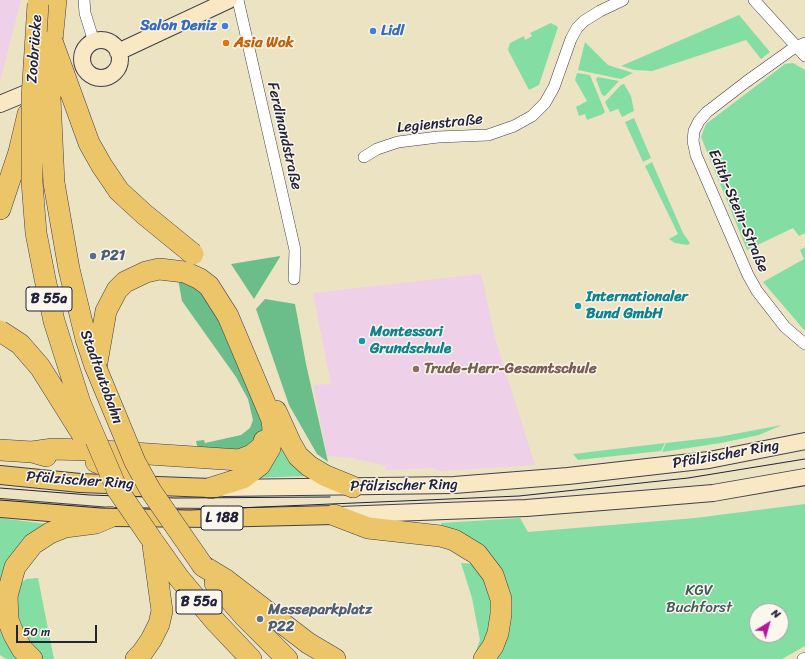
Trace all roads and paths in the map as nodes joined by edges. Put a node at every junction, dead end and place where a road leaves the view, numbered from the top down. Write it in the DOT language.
graph roads {
  1 [pos="39,0"];
  2 [pos="56,0"];
  3 [pos="84,0"];
  4 [pos="229,0"];
  5 [pos="238,0"];
  6 [pos="623,0"];
  7 [pos="754,0"];
  8 [pos="52,41"];
  9 [pos="94,42"];
  10 [pos="800,45"];
  11 [pos="118,52"];
  12 [pos="805,56"];
  13 [pos="85,68"];
  14 [pos="32,98"];
  15 [pos="0,104"];
  16 [pos="364,157"];
  17 [pos="0,209"];
  18 [pos="294,279"];
  19 [pos="0,331"];
  20 [pos="805,344"];
  21 [pos="96,368"];
  22 [pos="260,392"];
  23 [pos="805,441"];
  24 [pos="0,450"];
  25 [pos="32,452"];
  26 [pos="0,475"];
  27 [pos="805,477"];
  28 [pos="139,486"];
  29 [pos="353,487"];
  30 [pos="211,488"];
  31 [pos="116,489"];
  32 [pos="0,508"];
  33 [pos="334,515"];
  34 [pos="110,517"];
  35 [pos="152,540"];
  36 [pos="203,566"];
  37 [pos="32,659"];
  38 [pos="136,659"];
  39 [pos="251,659"];
  40 [pos="287,659"];
  41 [pos="335,659"];
  42 [pos="484,659"];
  1 -- 14 [label="highway, Zoobrücke / B 55a, bridge"];
  2 -- 8 [label="highway, Zoobrücke / B 55a"];
  3 -- 9 [label="street"];
  4 -- 11 [label="main road"];
  5 -- 18 [label="street, Ferdinandstraße"];
  6 -- 16 [label="street, Legienstraße"];
  7 -- 10 [label="street"];
  8 -- 21 [label="highway, Stadtautobahn / B 55a, bridge"];
  8 -- 29 [label="highway, bridge"];
  9 -- 11 [label="main road"];
  9 -- 13 [label="main road"];
  10 -- 12 [label="street"];
  10 -- 20 [label="street, Edith-Stein-Straße"];
  11 -- 13 [label="main road"];
  13 -- 15 [label="main road"];
  14 -- 17 [label="highway, bridge"];
  14 -- 31 [label="highway, Stadtautobahn / B 55a, bridge"];
  19 -- 31 [label="highway, bridge"];
  21 -- 22 [label="highway"];
  21 -- 36 [label="highway, Stadtautobahn / B 55a, bridge"];
  22 -- 25 [label="highway"];
  22 -- 30 [label="highway"];
  23 -- 29 [label="main road, Pfälzischer Ring / L 188"];
  24 -- 25 [label="highway"];
  25 -- 28 [label="highway"];
  26 -- 28 [label="main road, Pfälzischer Ring / L 188"];
  27 -- 33 [label="main road, Pfälzischer Ring / L 188"];
  28 -- 30 [label="main road, Pfälzischer Ring / L 188"];
  29 -- 30 [label="main road, Pfälzischer Ring / L 188"];
  31 -- 35 [label="highway, Stadtautobahn / B 55a, bridge"];
  32 -- 34 [label="main road, Pfälzischer Ring / L 188"];
  33 -- 34 [label="main road, Pfälzischer Ring / L 188"];
  33 -- 42 [label="highway"];
  34 -- 37 [label="highway"];
  35 -- 38 [label="highway"];
  35 -- 39 [label="highway, Stadtautobahn / B 55a"];
  36 -- 40 [label="highway, Stadtautobahn / B 55a"];
  36 -- 41 [label="highway"];
}
